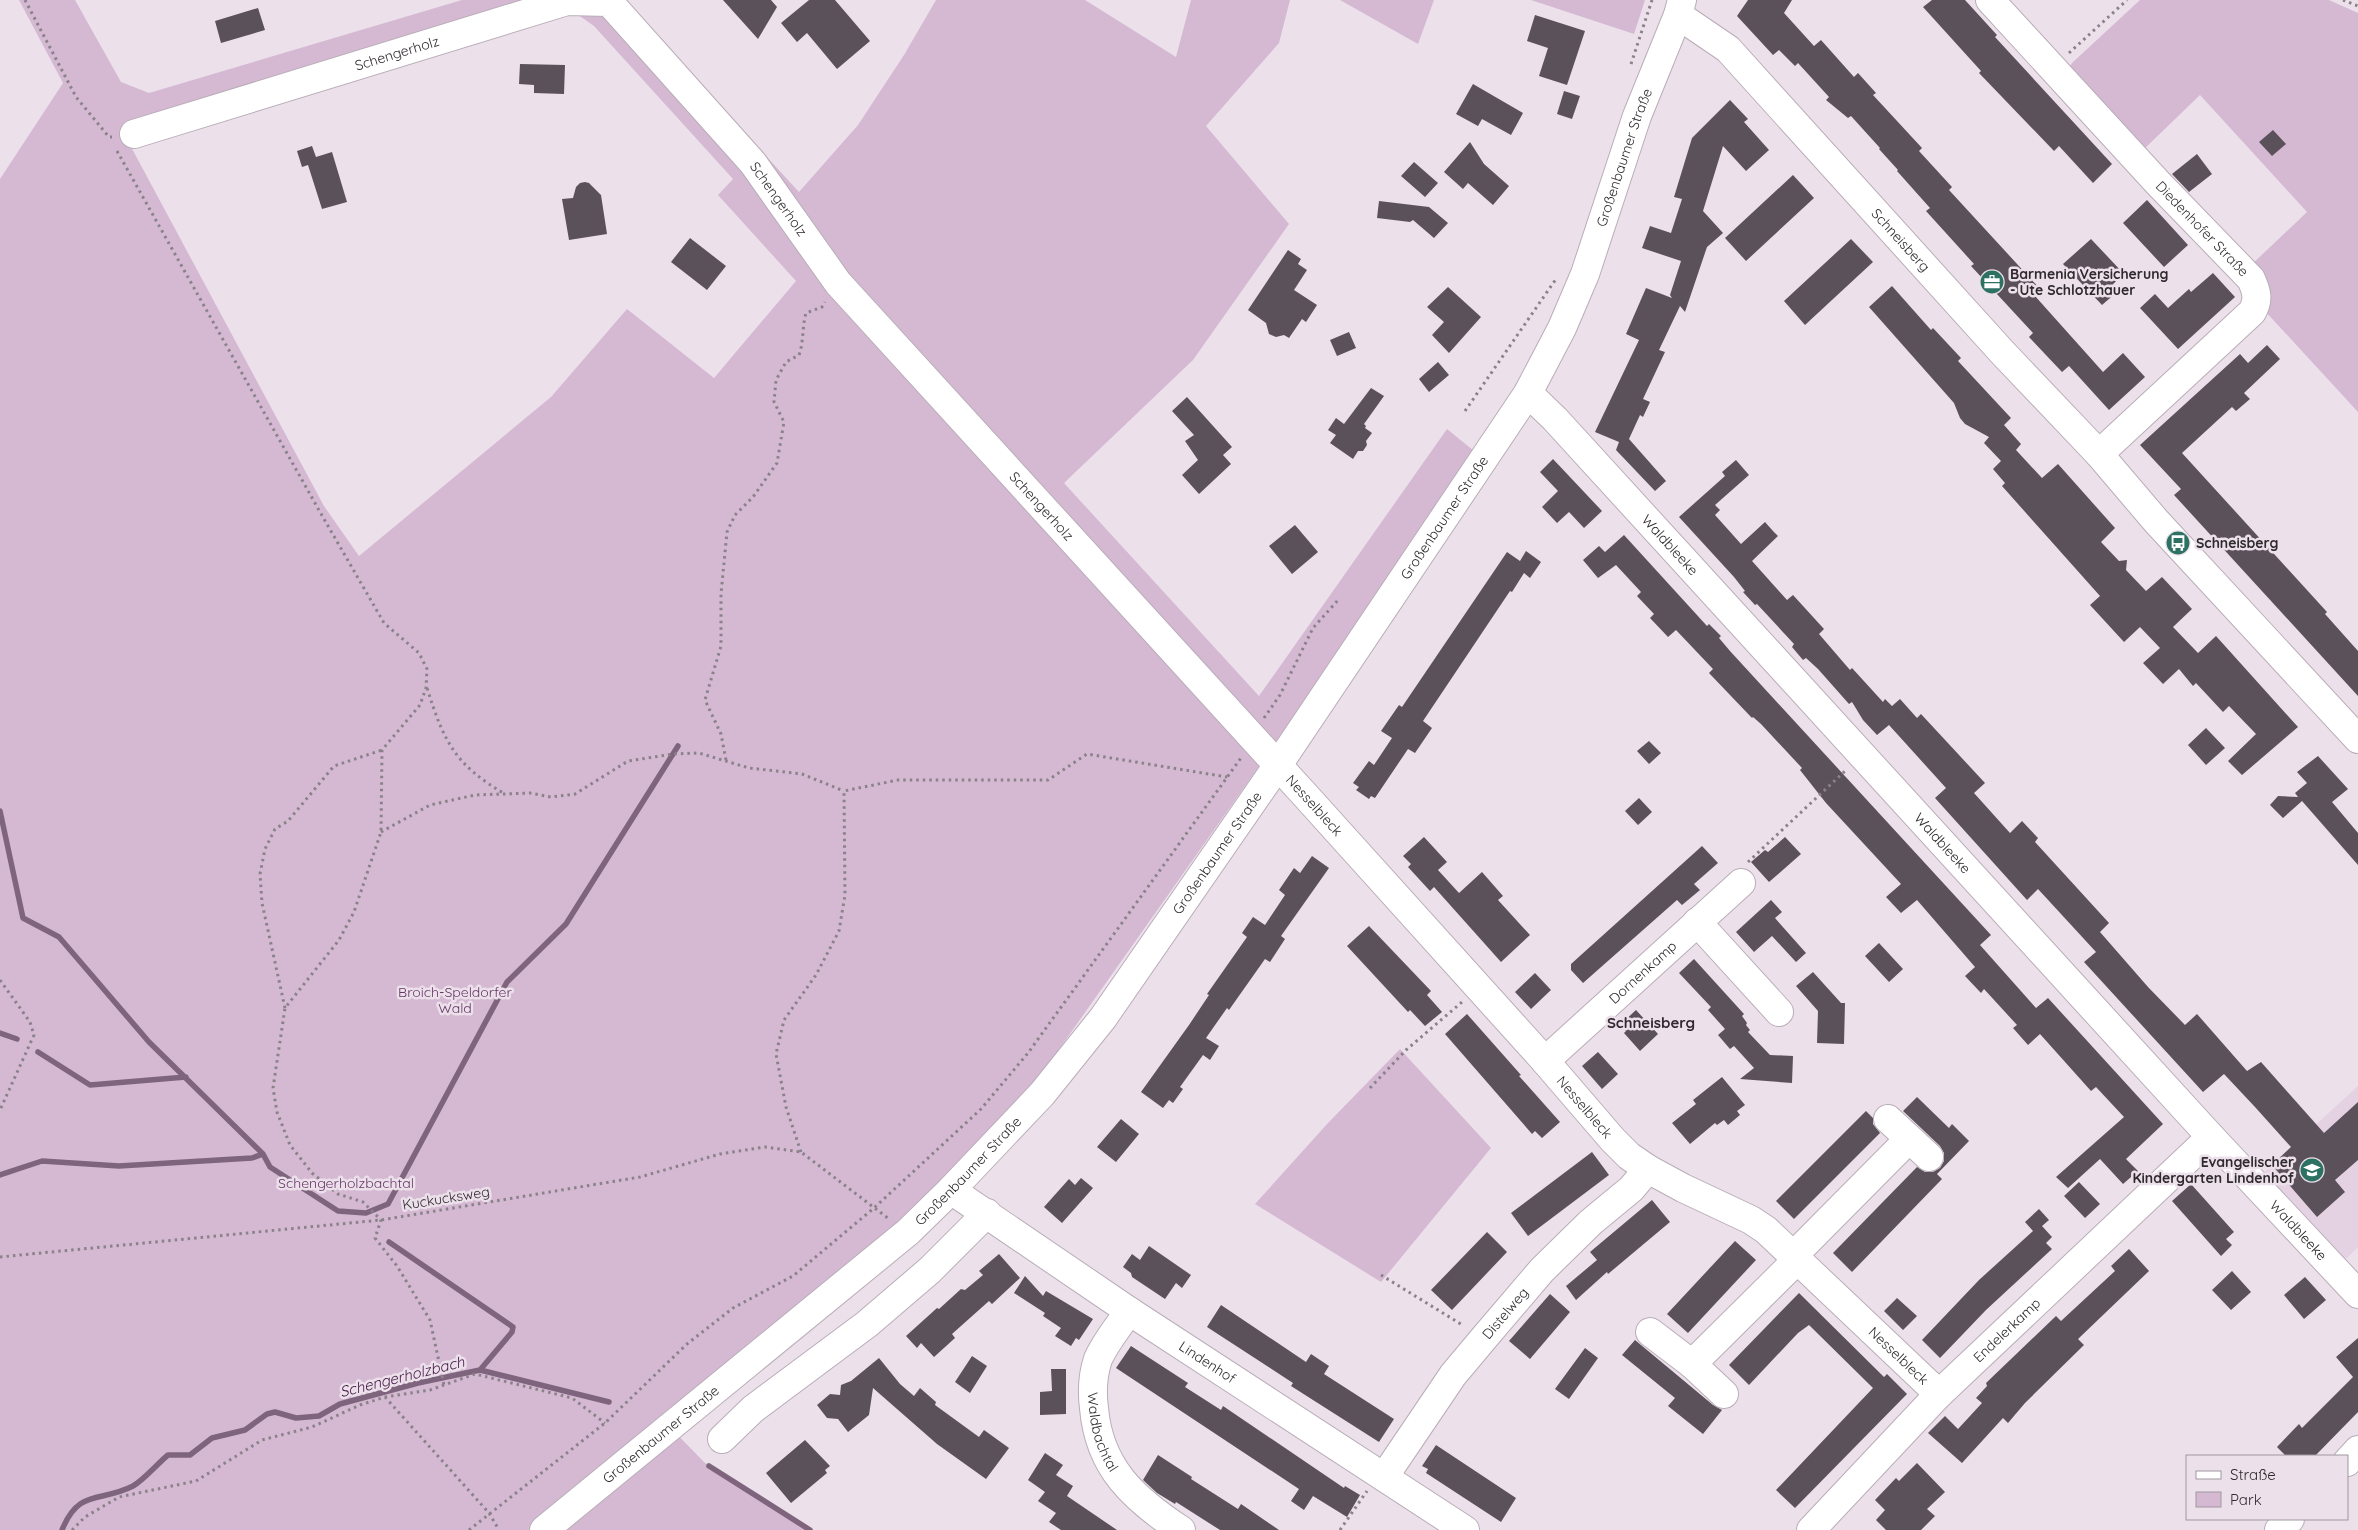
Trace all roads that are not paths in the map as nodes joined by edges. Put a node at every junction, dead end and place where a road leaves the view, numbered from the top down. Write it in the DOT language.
graph roads {
  1 [pos="1990,0"];
  2 [pos="1683,5"];
  3 [pos="122,136"];
  4 [pos="1528,393"];
  5 [pos="2099,454"];
  6 [pos="2358,739"];
  7 [pos="1278,765"];
  8 [pos="1741,883"];
  9 [pos="1697,922"];
  10 [pos="1779,1012"];
  11 [pos="1545,1062"];
  12 [pos="1888,1119"];
  13 [pos="2211,1137"];
  14 [pos="1909,1139"];
  15 [pos="1929,1157"];
  16 [pos="1648,1168"];
  17 [pos="951,1190"];
  18 [pos="987,1213"];
  19 [pos="1796,1257"];
  20 [pos="2358,1294"];
  21 [pos="1129,1311"];
  22 [pos="1650,1332"];
  23 [pos="1692,1364"];
  24 [pos="708,1394"];
  25 [pos="1724,1394"];
  26 [pos="1939,1394"];
  27 [pos="753,1409"];
  28 [pos="722,1439"];
  29 [pos="2358,1450"];
  30 [pos="2348,1461"];
  31 [pos="1381,1475"];
  32 [pos="2289,1520"];
  33 [pos="544,1530"];
  34 [pos="1181,1530"];
  35 [pos="1465,1530"];
  36 [pos="1811,1530"];
  37 [pos="2279,1530"];
  1 -- 5 [label="street, Diedenhofer Straße"];
  2 -- 4 [label="street, Großenbaumer Straße"];
  2 -- 5 [label="street, Schneisberg"];
  3 -- 7 [label="street, Schengerholz"];
  4 -- 7 [label="street, Großenbaumer Straße"];
  4 -- 13 [label="street, Waldbleeke"];
  5 -- 6 [label="street, Schneisberg"];
  7 -- 11 [label="street, Nesselbleck"];
  7 -- 17 [label="street, Großenbaumer Straße"];
  8 -- 9 [label="street, Dornenkamp"];
  9 -- 10 [label="street"];
  9 -- 11 [label="street, Dornenkamp"];
  11 -- 16 [label="street, Nesselbleck"];
  12 -- 14 [label="street"];
  13 -- 20 [label="street, Waldbleeke"];
  13 -- 26 [label="street, Endelerkamp"];
  14 -- 15 [label="street"];
  14 -- 19 [label="street"];
  16 -- 19 [label="street, Nesselbleck"];
  16 -- 31 [label="street, Distelweg"];
  17 -- 18 [label="street, Lindenhof"];
  17 -- 24 [label="street, Großenbaumer Straße"];
  18 -- 21 [label="street, Lindenhof"];
  18 -- 27 [label="street"];
  19 -- 23 [label="street"];
  19 -- 26 [label="street, Nesselbleck"];
  21 -- 31 [label="street, Lindenhof"];
  21 -- 34 [label="street, Waldbachtal"];
  22 -- 23 [label="street"];
  23 -- 25 [label="street"];
  24 -- 27 [label="street"];
  24 -- 33 [label="street, Großenbaumer Straße"];
  26 -- 36 [label="street, Endelerkamp"];
  27 -- 28 [label="street"];
  29 -- 30 [label="street"];
  31 -- 35 [label="street, Lindenhof"];
  32 -- 37 [label="street"];
}
